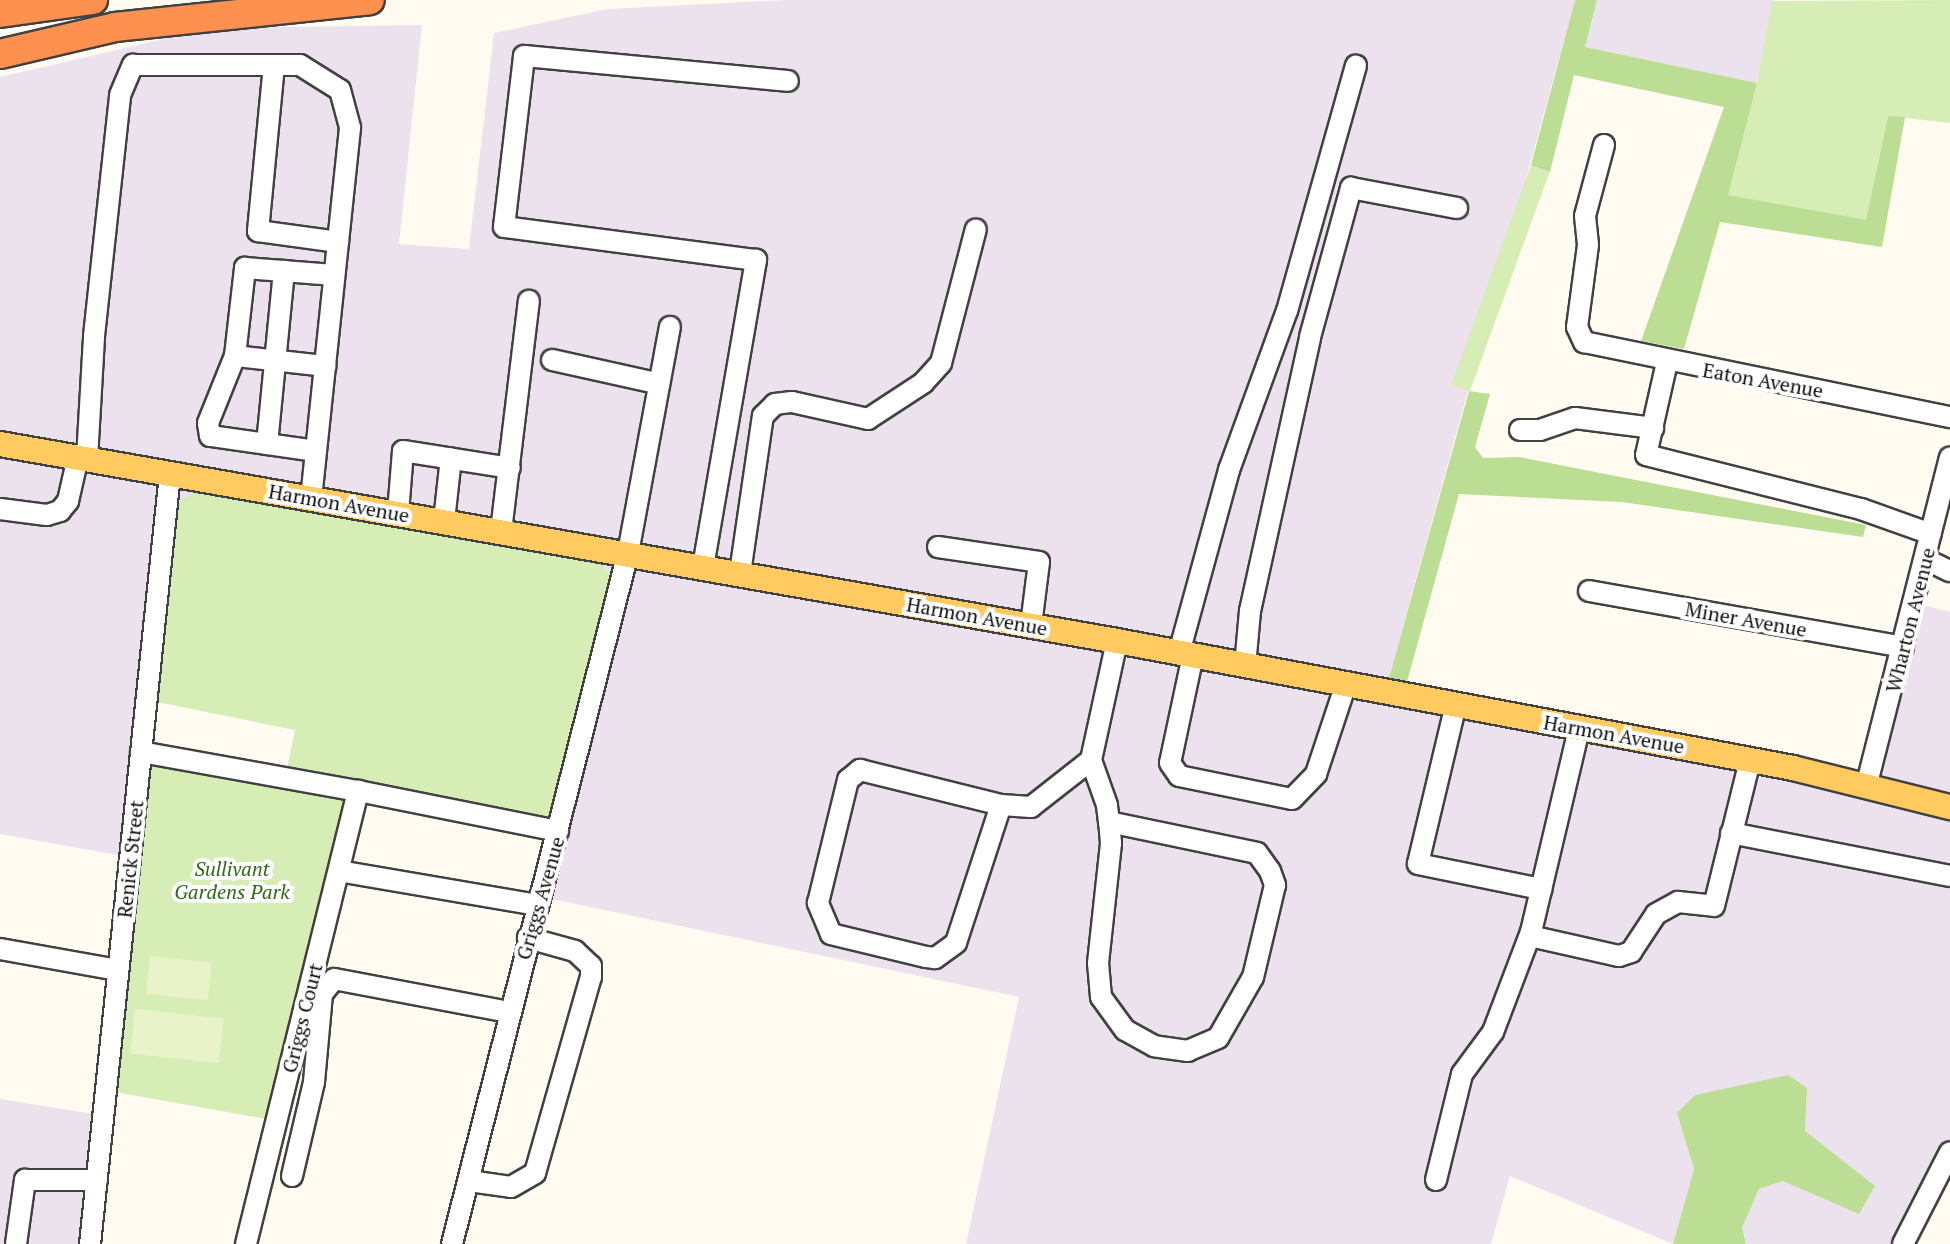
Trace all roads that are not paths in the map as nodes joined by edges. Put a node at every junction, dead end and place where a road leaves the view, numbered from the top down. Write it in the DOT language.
graph roads {
  1 [pos="93,0"];
  2 [pos="370,0"];
  3 [pos="0,13"];
  4 [pos="0,54"];
  5 [pos="274,65"];
  6 [pos="1356,66"];
  7 [pos="788,81"];
  8 [pos="1604,145"];
  9 [pos="1457,208"];
  10 [pos="976,229"];
  11 [pos="338,242"];
  12 [pos="284,271"];
  13 [pos="334,275"];
  14 [pos="529,301"];
  15 [pos="670,327"];
  16 [pos="235,356"];
  17 [pos="275,360"];
  18 [pos="552,360"];
  19 [pos="1667,362"];
  20 [pos="325,366"];
  21 [pos="656,383"];
  22 [pos="1950,417"];
  23 [pos="1653,428"];
  24 [pos="1520,430"];
  25 [pos="0,444"];
  26 [pos="267,444"];
  27 [pos="316,451"];
  28 [pos="1950,457"];
  29 [pos="83,458"];
  30 [pos="451,458"];
  31 [pos="510,468"];
  32 [pos="170,474"];
  33 [pos="311,499"];
  34 [pos="0,509"];
  35 [pos="398,513"];
  36 [pos="444,521"];
  37 [pos="501,531"];
  38 [pos="1931,534"];
  39 [pos="938,547"];
  40 [pos="628,553"];
  41 [pos="1925,559"];
  42 [pos="703,567"];
  43 [pos="1950,571"];
  44 [pos="740,573"];
  45 [pos="1589,591"];
  46 [pos="1031,625"];
  47 [pos="1117,641"];
  48 [pos="1903,647"];
  49 [pos="1186,654"];
  50 [pos="1245,666"];
  51 [pos="1346,684"];
  52 [pos="1456,704"];
  53 [pos="1579,729"];
  54 [pos="141,752"];
  55 [pos="1091,760"];
  56 [pos="1750,760"];
  57 [pos="1867,783"];
  58 [pos="358,791"];
  59 [pos="1001,805"];
  60 [pos="1950,807"];
  61 [pos="1109,822"];
  62 [pos="558,831"];
  63 [pos="1731,833"];
  64 [pos="339,871"];
  65 [pos="1950,876"];
  66 [pos="1541,889"];
  67 [pos="537,905"];
  68 [pos="1530,936"];
  69 [pos="528,938"];
  70 [pos="0,949"];
  71 [pos="118,970"];
  72 [pos="509,1012"];
  73 [pos="1950,1152"];
  74 [pos="292,1176"];
  75 [pos="97,1180"];
  76 [pos="1436,1180"];
  77 [pos="469,1181"];
  78 [pos="16,1244"];
  79 [pos="90,1244"];
  80 [pos="246,1244"];
  81 [pos="452,1244"];
  82 [pos="1903,1244"];
  1 -- 3 [label="highway"];
  2 -- 4 [label="highway"];
  5 -- 11 [label="street"];
  5 -- 11 [label="street"];
  5 -- 29 [label="street"];
  6 -- 49 [label="street"];
  7 -- 42 [label="street"];
  8 -- 19 [label="street, Eaton Avenue"];
  9 -- 50 [label="street"];
  10 -- 44 [label="street"];
  11 -- 13 [label="street"];
  12 -- 13 [label="street"];
  12 -- 16 [label="street"];
  12 -- 17 [label="street"];
  13 -- 20 [label="street"];
  14 -- 31 [label="street"];
  15 -- 21 [label="street, Griggs Avenue"];
  16 -- 17 [label="street"];
  16 -- 26 [label="street"];
  17 -- 20 [label="street"];
  17 -- 26 [label="street"];
  18 -- 21 [label="street"];
  19 -- 22 [label="street, Eaton Avenue"];
  19 -- 23 [label="street"];
  20 -- 27 [label="street"];
  21 -- 40 [label="street, Griggs Avenue"];
  23 -- 24 [label="street"];
  23 -- 38 [label="street"];
  25 -- 29 [label="main road, Harmon Avenue"];
  26 -- 27 [label="street"];
  27 -- 33 [label="street"];
  28 -- 38 [label="street, Wharton Avenue"];
  29 -- 32 [label="main road, Harmon Avenue"];
  29 -- 34 [label="street"];
  30 -- 31 [label="street"];
  30 -- 35 [label="street"];
  30 -- 36 [label="street"];
  31 -- 37 [label="street"];
  32 -- 33 [label="main road, Harmon Avenue"];
  32 -- 54 [label="street, Renick Street"];
  33 -- 35 [label="main road, Harmon Avenue"];
  35 -- 36 [label="main road, Harmon Avenue"];
  36 -- 37 [label="main road, Harmon Avenue"];
  37 -- 40 [label="main road, Harmon Avenue"];
  38 -- 41 [label="street, Wharton Avenue"];
  39 -- 46 [label="street"];
  40 -- 42 [label="main road, Harmon Avenue"];
  40 -- 62 [label="street, Griggs Avenue"];
  41 -- 43 [label="street"];
  41 -- 48 [label="street, Wharton Avenue"];
  42 -- 44 [label="main road, Harmon Avenue"];
  44 -- 46 [label="main road, Harmon Avenue"];
  45 -- 48 [label="street, Miner Avenue"];
  46 -- 47 [label="main road, Harmon Avenue"];
  47 -- 49 [label="main road, Harmon Avenue"];
  47 -- 55 [label="street"];
  48 -- 57 [label="street, Wharton Avenue"];
  49 -- 50 [label="main road, Harmon Avenue"];
  49 -- 51 [label="street"];
  50 -- 51 [label="main road, Harmon Avenue"];
  51 -- 52 [label="main road, Harmon Avenue"];
  52 -- 53 [label="main road, Harmon Avenue"];
  52 -- 66 [label="street"];
  53 -- 56 [label="main road, Harmon Avenue"];
  53 -- 66 [label="street"];
  54 -- 58 [label="street"];
  54 -- 71 [label="street, Renick Street"];
  55 -- 59 [label="street"];
  55 -- 61 [label="street"];
  56 -- 57 [label="main road, Harmon Avenue"];
  56 -- 63 [label="street"];
  57 -- 60 [label="main road, Harmon Avenue"];
  58 -- 62 [label="street"];
  58 -- 64 [label="street, Griggs Court"];
  59 -- 59 [label="street"];
  61 -- 61 [label="street"];
  62 -- 67 [label="street, Griggs Avenue"];
  63 -- 65 [label="street"];
  63 -- 68 [label="street"];
  64 -- 67 [label="street"];
  64 -- 80 [label="street, Griggs Court"];
  66 -- 68 [label="street"];
  67 -- 69 [label="street, Griggs Avenue"];
  68 -- 76 [label="street"];
  69 -- 72 [label="street, Griggs Avenue"];
  69 -- 77 [label="street"];
  70 -- 71 [label="street"];
  71 -- 75 [label="street, Renick Street"];
  72 -- 74 [label="street"];
  72 -- 77 [label="street, Griggs Avenue"];
  73 -- 82 [label="street"];
  75 -- 78 [label="street"];
  75 -- 79 [label="street, Renick Street"];
  77 -- 81 [label="street, Griggs Avenue"];
}
